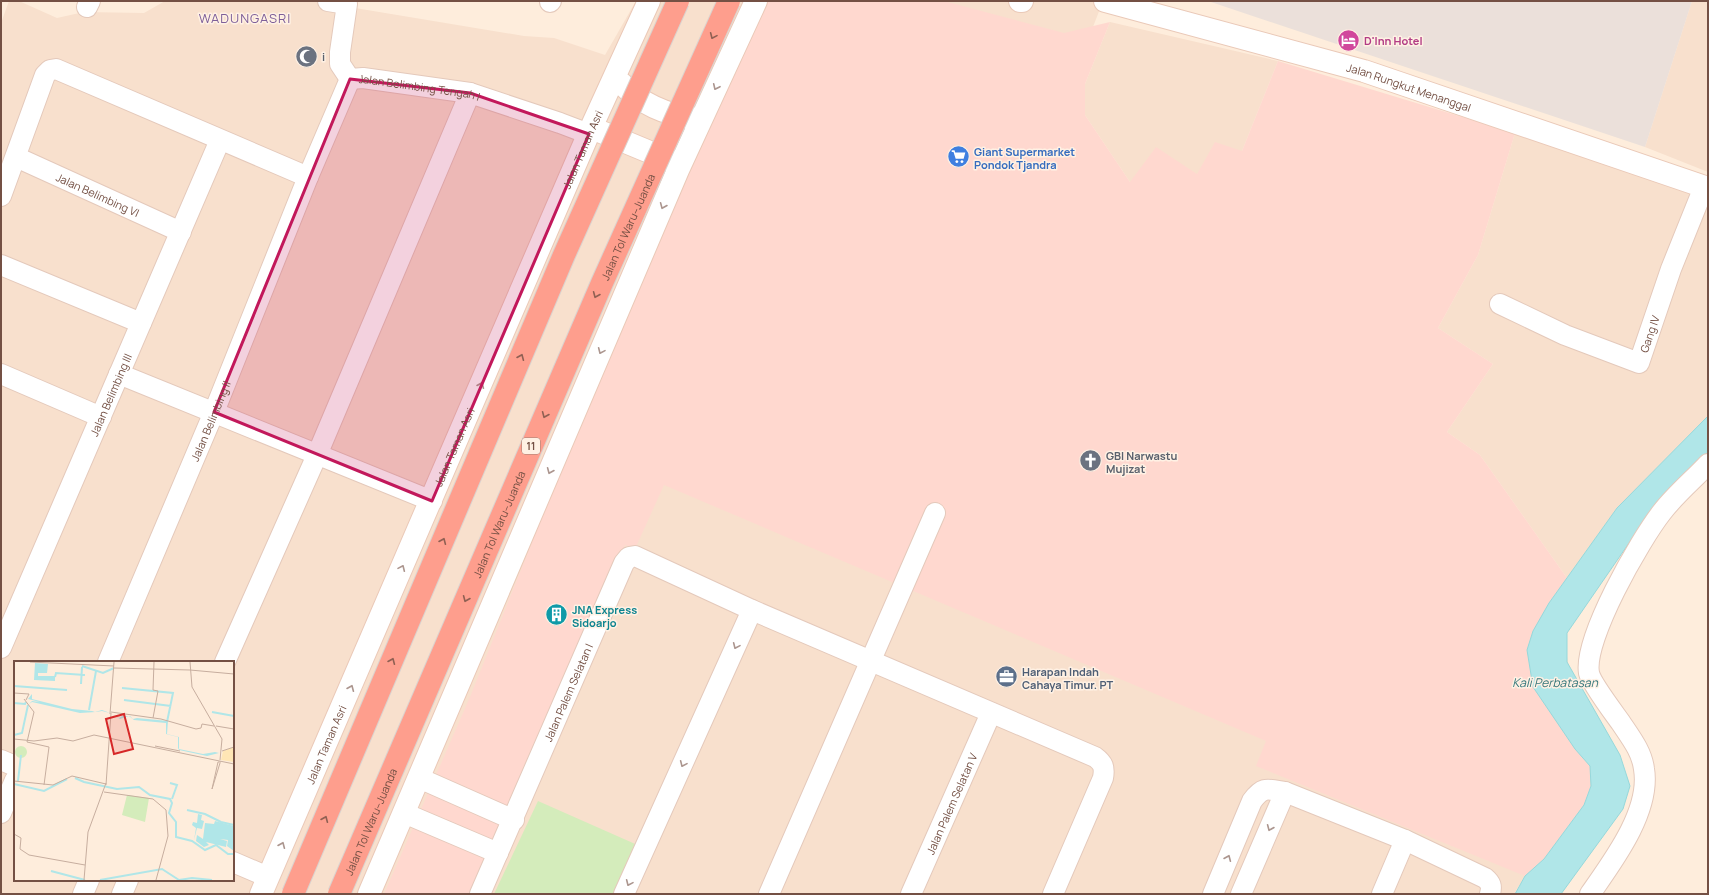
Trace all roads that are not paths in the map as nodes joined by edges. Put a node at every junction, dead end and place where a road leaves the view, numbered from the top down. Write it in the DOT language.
graph roads {
  1 [pos="650,1"];
  2 [pos="678,1"];
  3 [pos="729,1"];
  4 [pos="756,1"];
  5 [pos="1105,1"];
  6 [pos="338,2"];
  7 [pos="615,78"];
  8 [pos="350,79"];
  9 [pos="470,93"];
  10 [pos="701,120"];
  11 [pos="590,131"];
  12 [pos="220,140"];
  13 [pos="16,157"];
  14 [pos="680,168"];
  15 [pos="308,177"];
  16 [pos="1706,188"];
  17 [pos="1,196"];
  18 [pos="181,232"];
  19 [pos="1,265"];
  20 [pos="1500,304"];
  21 [pos="141,324"];
  22 [pos="1,374"];
  23 [pos="119,374"];
  24 [pos="214,412"];
  25 [pos="101,417"];
  26 [pos="317,455"];
  27 [pos="1708,464"];
  28 [pos="432,501"];
  29 [pos="935,513"];
  30 [pos="752,610"];
  31 [pos="1,648"];
  32 [pos="108,661"];
  33 [pos="225,661"];
  34 [pos="870,661"];
  35 [pos="991,713"];
  36 [pos="1,760"];
  37 [pos="14,766"];
  38 [pos="419,778"];
  39 [pos="14,782"];
  40 [pos="1285,792"];
  41 [pos="1,813"];
  42 [pos="404,813"];
  43 [pos="514,820"];
  44 [pos="1405,840"];
  45 [pos="498,853"];
  46 [pos="234,863"];
  47 [pos="89,881"];
  48 [pos="128,881"];
  49 [pos="265,886"];
  50 [pos="83,894"];
  51 [pos="122,894"];
  52 [pos="293,894"];
  53 [pos="339,894"];
  54 [pos="369,894"];
  55 [pos="480,894"];
  56 [pos="624,894"];
  57 [pos="769,894"];
  58 [pos="911,894"];
  59 [pos="1053,894"];
  60 [pos="1213,894"];
  61 [pos="1241,894"];
  62 [pos="1382,894"];
  63 [pos="1490,894"];
  64 [pos="1590,894"];
  1 -- 7 [label="main road, Jalan Taman Asri"];
  52 -- 2 [label="highway, one-way, bridge"];
  3 -- 53 [label="highway, Jalan Tol Waru–Juanda / 11, one-way, bridge"];
  4 -- 10 [label="main road, one-way"];
  5 -- 16 [label="main road, Jalan Rungkut Menanggal"];
  6 -- 8 [label="street"];
  7 -- 10 [label="main road"];
  7 -- 11 [label="main road, Jalan Taman Asri"];
  8 -- 9 [label="street, Jalan Belimbing Tengah I"];
  8 -- 15 [label="street, Jalan Belimbing Tengah I"];
  9 -- 11 [label="street, Jalan Belimbing Tengah I"];
  9 -- 26 [label="street"];
  10 -- 14 [label="main road"];
  11 -- 14 [label="main road"];
  28 -- 11 [label="main road, Jalan Taman Asri, one-way"];
  12 -- 13 [label="street"];
  12 -- 15 [label="street"];
  12 -- 18 [label="street, Jalan Belimbing III"];
  13 -- 17 [label="street"];
  13 -- 18 [label="street, Jalan Belimbing VI"];
  14 -- 38 [label="main road, one-way"];
  15 -- 24 [label="street, Jalan Belimbing II"];
  16 -- 20 [label="street, Gang IV"];
  18 -- 21 [label="street, Jalan Belimbing III"];
  19 -- 21 [label="street"];
  21 -- 23 [label="street, Jalan Belimbing III"];
  22 -- 25 [label="street"];
  23 -- 24 [label="street"];
  23 -- 25 [label="street, Jalan Belimbing III"];
  24 -- 26 [label="street"];
  24 -- 32 [label="street, Jalan Belimbing II"];
  25 -- 31 [label="street, Jalan Belimbing III"];
  26 -- 28 [label="street"];
  26 -- 33 [label="street"];
  27 -- 64 [label="street"];
  49 -- 28 [label="main road, Jalan Taman Asri, one-way"];
  29 -- 34 [label="street"];
  30 -- 34 [label="street, Jalan Palem Selatan I"];
  30 -- 43 [label="street, Jalan Palem Selatan I"];
  30 -- 56 [label="street, one-way"];
  34 -- 35 [label="street, Jalan Palem Selatan I"];
  34 -- 57 [label="street"];
  35 -- 58 [label="street, Jalan Palem Selatan V"];
  35 -- 59 [label="street, Jalan Palem Selatan I"];
  36 -- 37 [label="street"];
  38 -- 42 [label="main road"];
  38 -- 43 [label="street"];
  39 -- 41 [label="street"];
  40 -- 44 [label="street"];
  60 -- 40 [label="street, one-way"];
  40 -- 61 [label="street, one-way"];
  42 -- 45 [label="street"];
  42 -- 54 [label="main road"];
  43 -- 45 [label="street, Jalan Palem Selatan I"];
  44 -- 62 [label="street"];
  44 -- 63 [label="street"];
  45 -- 55 [label="street, Jalan Palem Selatan I"];
  46 -- 49 [label="street"];
  47 -- 50 [label="street"];
  48 -- 51 [label="street"];
}
